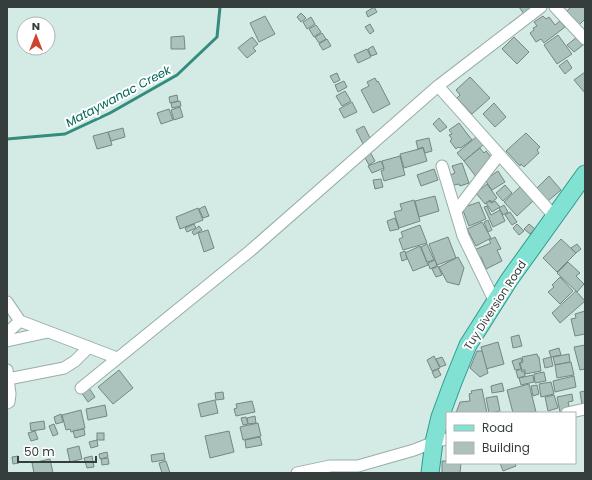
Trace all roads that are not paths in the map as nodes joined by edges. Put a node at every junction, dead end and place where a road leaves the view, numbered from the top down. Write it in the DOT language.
graph roads {
  1 [pos="541,7"];
  2 [pos="555,7"];
  3 [pos="585,40"];
  4 [pos="438,86"];
  5 [pos="500,155"];
  6 [pos="442,166"];
  7 [pos="585,174"];
  8 [pos="456,210"];
  9 [pos="555,216"];
  10 [pos="7,302"];
  11 [pos="495,302"];
  12 [pos="20,321"];
  13 [pos="48,332"];
  14 [pos="7,333"];
  15 [pos="7,341"];
  16 [pos="88,347"];
  17 [pos="117,358"];
  18 [pos="8,374"];
  19 [pos="81,388"];
  20 [pos="7,403"];
  21 [pos="585,409"];
  22 [pos="572,412"];
  23 [pos="441,440"];
  24 [pos="297,473"];
  25 [pos="430,473"];
  1 -- 4 [label="street"];
  2 -- 3 [label="street"];
  4 -- 5 [label="street"];
  4 -- 17 [label="street"];
  5 -- 8 [label="street"];
  5 -- 9 [label="street"];
  6 -- 8 [label="street"];
  7 -- 9 [label="main road, Tuy Diversion Road"];
  8 -- 11 [label="street"];
  9 -- 11 [label="main road, Tuy Diversion Road"];
  10 -- 12 [label="street"];
  11 -- 23 [label="main road, Tuy Diversion Road"];
  12 -- 13 [label="street"];
  12 -- 14 [label="street"];
  13 -- 15 [label="street"];
  13 -- 16 [label="street"];
  16 -- 17 [label="street"];
  16 -- 18 [label="street"];
  17 -- 19 [label="street"];
  18 -- 20 [label="street"];
  21 -- 22 [label="street"];
  23 -- 24 [label="street"];
  23 -- 25 [label="main road, Tuy Diversion Road"];
}
